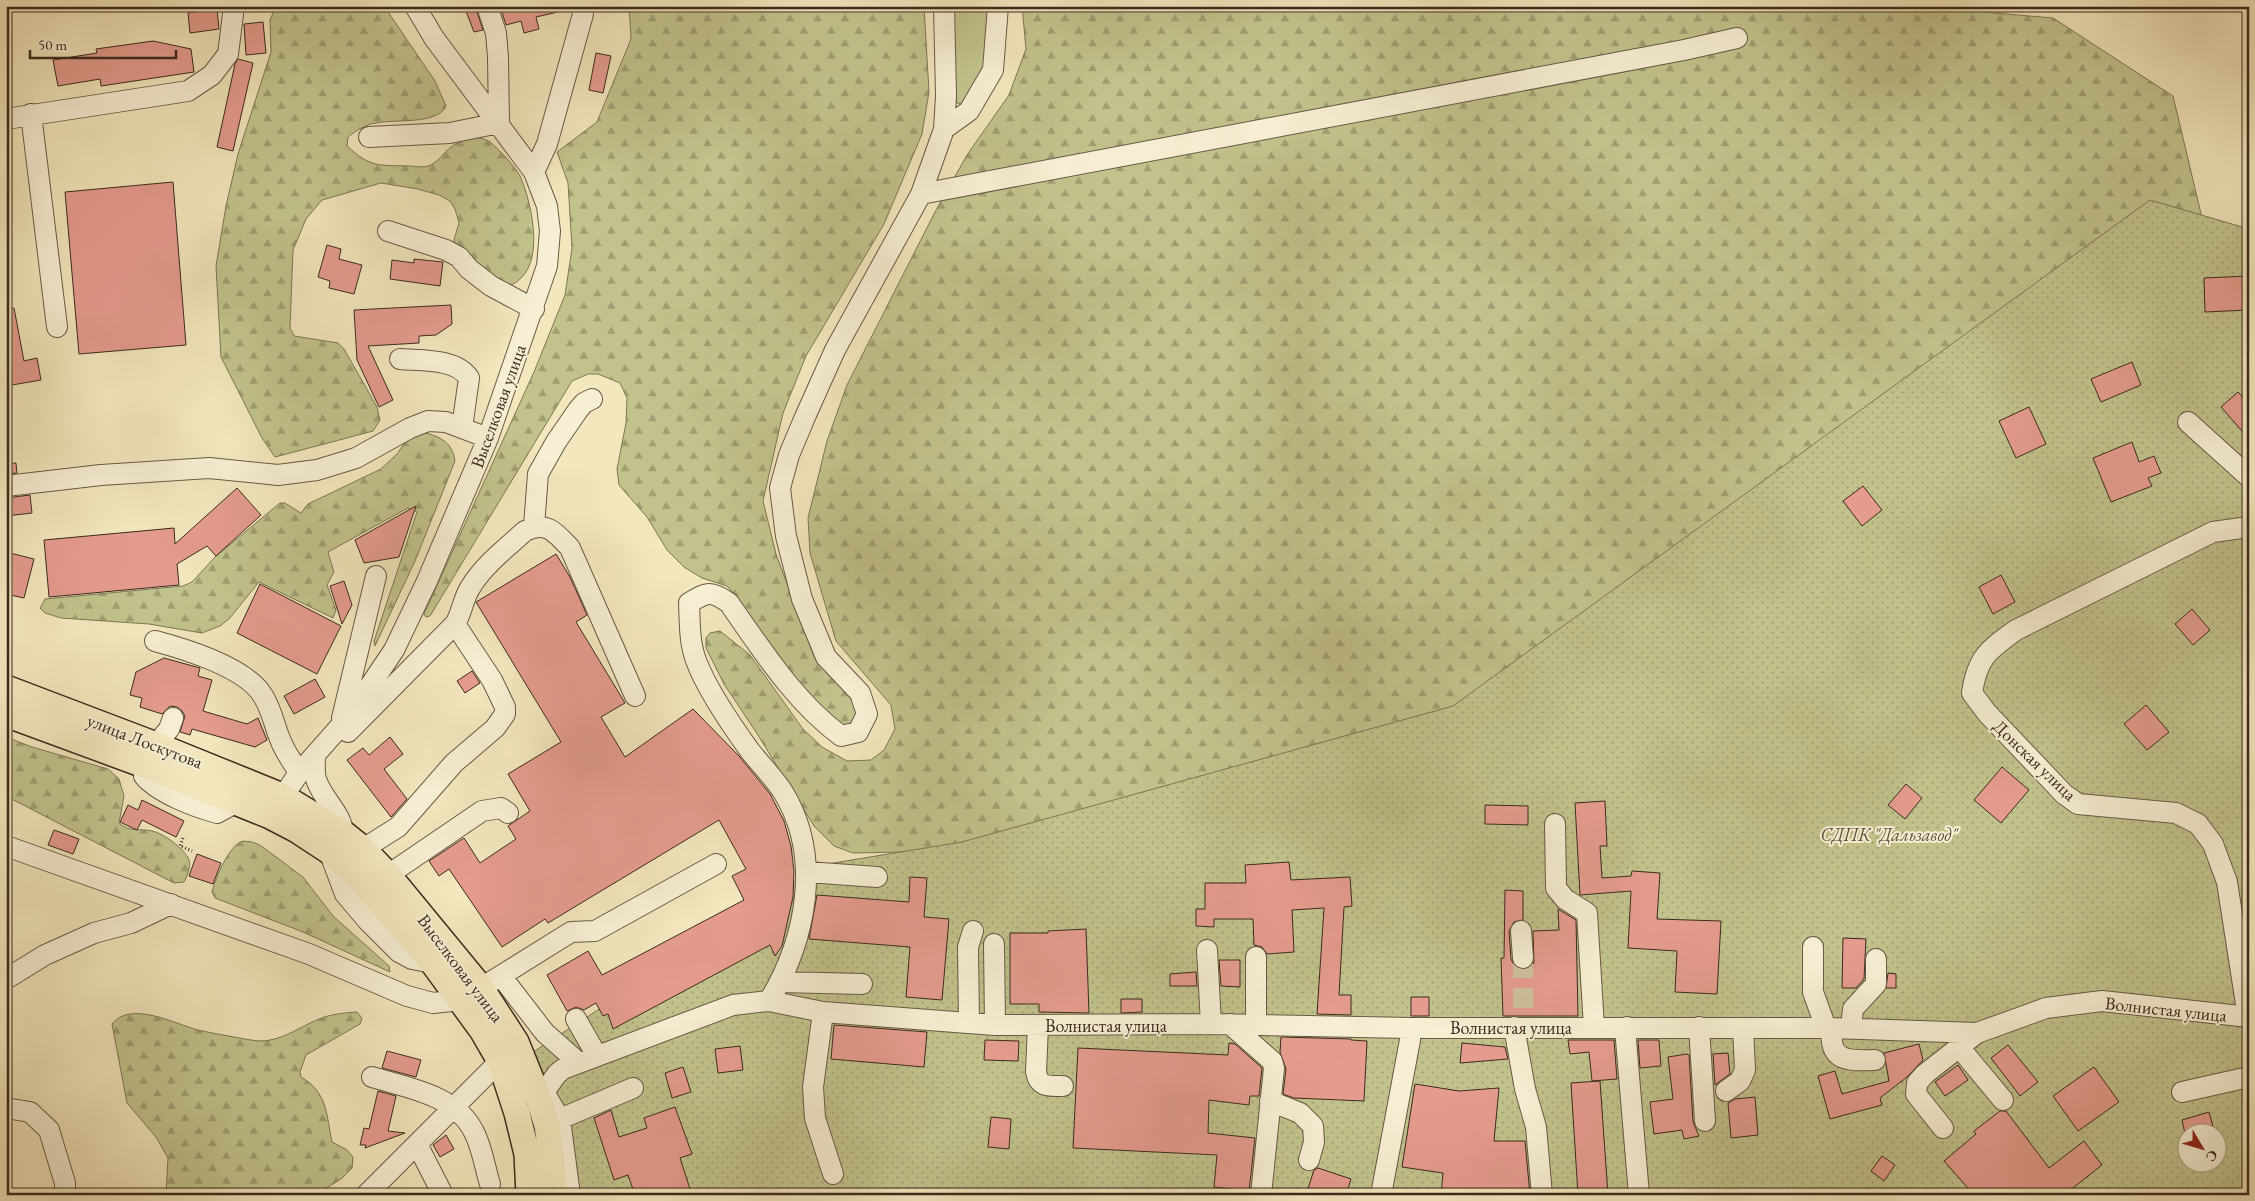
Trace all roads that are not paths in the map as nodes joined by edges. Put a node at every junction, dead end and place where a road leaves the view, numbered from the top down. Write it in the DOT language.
graph roads {
  1 [pos="234,6"];
  2 [pos="415,6"];
  3 [pos="487,6"];
  4 [pos="583,6"];
  5 [pos="944,6"];
  6 [pos="998,6"];
  7 [pos="1737,38"];
  8 [pos="31,114"];
  9 [pos="6,119"];
  10 [pos="499,124"];
  11 [pos="944,129"];
  12 [pos="370,138"];
  13 [pos="534,172"];
  14 [pos="921,194"];
  15 [pos="388,231"];
  16 [pos="534,309"];
  17 [pos="57,326"];
  18 [pos="400,358"];
  19 [pos="592,398"];
  20 [pos="2188,422"];
  21 [pos="462,428"];
  22 [pos="488,438"];
  23 [pos="2249,476"];
  24 [pos="6,486"];
  25 [pos="534,526"];
  26 [pos="2249,527"];
  27 [pos="376,576"];
  28 [pos="456,624"];
  29 [pos="155,640"];
  30 [pos="6,688"];
  31 [pos="635,696"];
  32 [pos="6,714"];
  33 [pos="173,718"];
  34 [pos="336,732"];
  35 [pos="151,755"];
  36 [pos="315,755"];
  37 [pos="299,773"];
  38 [pos="276,806"];
  39 [pos="508,813"];
  40 [pos="1555,824"];
  41 [pos="336,842"];
  42 [pos="6,846"];
  43 [pos="363,849"];
  44 [pos="716,864"];
  45 [pos="807,872"];
  46 [pos="388,875"];
  47 [pos="876,877"];
  48 [pos="171,904"];
  49 [pos="973,931"];
  50 [pos="1521,931"];
  51 [pos="994,944"];
  52 [pos="1812,947"];
  53 [pos="1207,950"];
  54 [pos="1256,957"];
  55 [pos="1523,958"];
  56 [pos="1876,959"];
  57 [pos="6,979"];
  58 [pos="781,982"];
  59 [pos="862,984"];
  60 [pos="481,988"];
  61 [pos="769,1001"];
  62 [pos="823,1012"];
  63 [pos="2248,1017"];
  64 [pos="576,1019"];
  65 [pos="969,1023"];
  66 [pos="1220,1024"];
  67 [pos="1256,1024"];
  68 [pos="995,1025"];
  69 [pos="1038,1025"];
  70 [pos="1520,1025"];
  71 [pos="1594,1027"];
  72 [pos="1627,1027"];
  73 [pos="1699,1027"];
  74 [pos="1410,1028"];
  75 [pos="1743,1028"];
  76 [pos="1836,1028"];
  77 [pos="1977,1033"];
  78 [pos="1959,1047"];
  79 [pos="588,1059"];
  80 [pos="1875,1060"];
  81 [pos="500,1061"];
  82 [pos="372,1077"];
  83 [pos="2249,1077"];
  84 [pos="1064,1086"];
  85 [pos="632,1088"];
  86 [pos="1726,1091"];
  87 [pos="2182,1092"];
  88 [pos="541,1095"];
  89 [pos="2004,1100"];
  90 [pos="1270,1101"];
  91 [pos="455,1107"];
  92 [pos="6,1108"];
  93 [pos="560,1119"];
  94 [pos="1705,1121"];
  95 [pos="1944,1128"];
  96 [pos="417,1144"];
  97 [pos="1308,1160"];
  98 [pos="833,1174"];
  99 [pos="490,1184"];
  100 [pos="65,1195"];
  101 [pos="366,1195"];
  102 [pos="443,1195"];
  103 [pos="529,1195"];
  104 [pos="554,1195"];
  105 [pos="570,1195"];
  106 [pos="1260,1195"];
  107 [pos="1381,1195"];
  108 [pos="1542,1195"];
  109 [pos="1639,1195"];
  1 -- 8 [label="street"];
  2 -- 10 [label="street, Выселковая улица"];
  3 -- 10 [label="street"];
  4 -- 13 [label="street"];
  5 -- 11 [label="street"];
  6 -- 11 [label="street"];
  7 -- 14 [label="street"];
  8 -- 9 [label="street"];
  8 -- 17 [label="street"];
  10 -- 12 [label="street"];
  10 -- 13 [label="street, Выселковая улица"];
  11 -- 14 [label="street"];
  13 -- 16 [label="street, Выселковая улица"];
  14 -- 45 [label="street"];
  15 -- 16 [label="street"];
  16 -- 22 [label="street, Выселковая улица"];
  18 -- 21 [label="street"];
  19 -- 25 [label="street"];
  20 -- 23 [label="street"];
  21 -- 22 [label="street"];
  21 -- 24 [label="street"];
  22 -- 34 [label="street, Выселковая улица"];
  25 -- 28 [label="street"];
  25 -- 31 [label="street"];
  26 -- 63 [label="street, Донская улица"];
  27 -- 34 [label="street"];
  28 -- 34 [label="street"];
  28 -- 43 [label="street"];
  29 -- 37 [label="street"];
  30 -- 35 [label="main road, улица Лоскутова"];
  32 -- 35 [label="main road, улица Лоскутова"];
  33 -- 35 [label="street"];
  34 -- 36 [label="street, Выселковая улица"];
  35 -- 38 [label="main road, улица Лоскутова"];
  35 -- 38 [label="main road, улица Лоскутова"];
  36 -- 37 [label="street, Выселковая улица"];
  36 -- 41 [label="street"];
  37 -- 38 [label="street, Выселковая улица"];
  38 -- 41 [label="main road, Выселковая улица"];
  39 -- 46 [label="street"];
  40 -- 71 [label="street"];
  41 -- 43 [label="main road, Выселковая улица"];
  41 -- 60 [label="main road, Выселковая улица"];
  42 -- 48 [label="street"];
  43 -- 46 [label="main road, Выселковая улица"];
  44 -- 60 [label="street"];
  45 -- 47 [label="street"];
  45 -- 58 [label="street"];
  46 -- 60 [label="main road, Выселковая улица"];
  48 -- 57 [label="street"];
  48 -- 60 [label="street"];
  49 -- 65 [label="street"];
  50 -- 55 [label="street"];
  51 -- 68 [label="street"];
  52 -- 76 [label="street"];
  53 -- 66 [label="street"];
  54 -- 67 [label="street"];
  56 -- 76 [label="street"];
  58 -- 59 [label="street"];
  58 -- 61 [label="street"];
  60 -- 79 [label="street"];
  60 -- 81 [label="main road, Выселковая улица"];
  60 -- 88 [label="main road, Выселковая улица"];
  61 -- 62 [label="street, Волнистая улица"];
  61 -- 79 [label="street, Волнистая улица"];
  62 -- 65 [label="street, Волнистая улица"];
  62 -- 98 [label="street"];
  63 -- 77 [label="street, Волнистая улица"];
  64 -- 79 [label="street"];
  65 -- 68 [label="street, Волнистая улица"];
  66 -- 67 [label="street, Волнистая улица"];
  66 -- 69 [label="street, Волнистая улица"];
  66 -- 90 [label="street"];
  67 -- 74 [label="street, Волнистая улица"];
  68 -- 69 [label="street, Волнистая улица"];
  69 -- 84 [label="street"];
  70 -- 71 [label="street, Волнистая улица"];
  70 -- 74 [label="street, Волнистая улица"];
  70 -- 108 [label="street"];
  71 -- 72 [label="street, Волнистая улица"];
  72 -- 73 [label="street, Волнистая улица"];
  72 -- 109 [label="street"];
  73 -- 75 [label="street, Волнистая улица"];
  73 -- 94 [label="street"];
  74 -- 107 [label="street"];
  75 -- 76 [label="street, Волнистая улица"];
  75 -- 86 [label="street"];
  76 -- 77 [label="street, Волнистая улица"];
  76 -- 80 [label="street"];
  77 -- 78 [label="street"];
  78 -- 89 [label="street"];
  78 -- 95 [label="street"];
  79 -- 88 [label="street, Волнистая улица"];
  81 -- 91 [label="street"];
  81 -- 103 [label="main road, Выселковая улица"];
  82 -- 91 [label="street"];
  83 -- 87 [label="street"];
  85 -- 93 [label="street"];
  88 -- 93 [label="street"];
  88 -- 104 [label="main road, Выселковая улица"];
  90 -- 97 [label="street"];
  90 -- 106 [label="street"];
  91 -- 96 [label="street"];
  91 -- 99 [label="street"];
  92 -- 100 [label="street"];
  93 -- 105 [label="street"];
  96 -- 101 [label="street"];
  96 -- 102 [label="street"];
}
